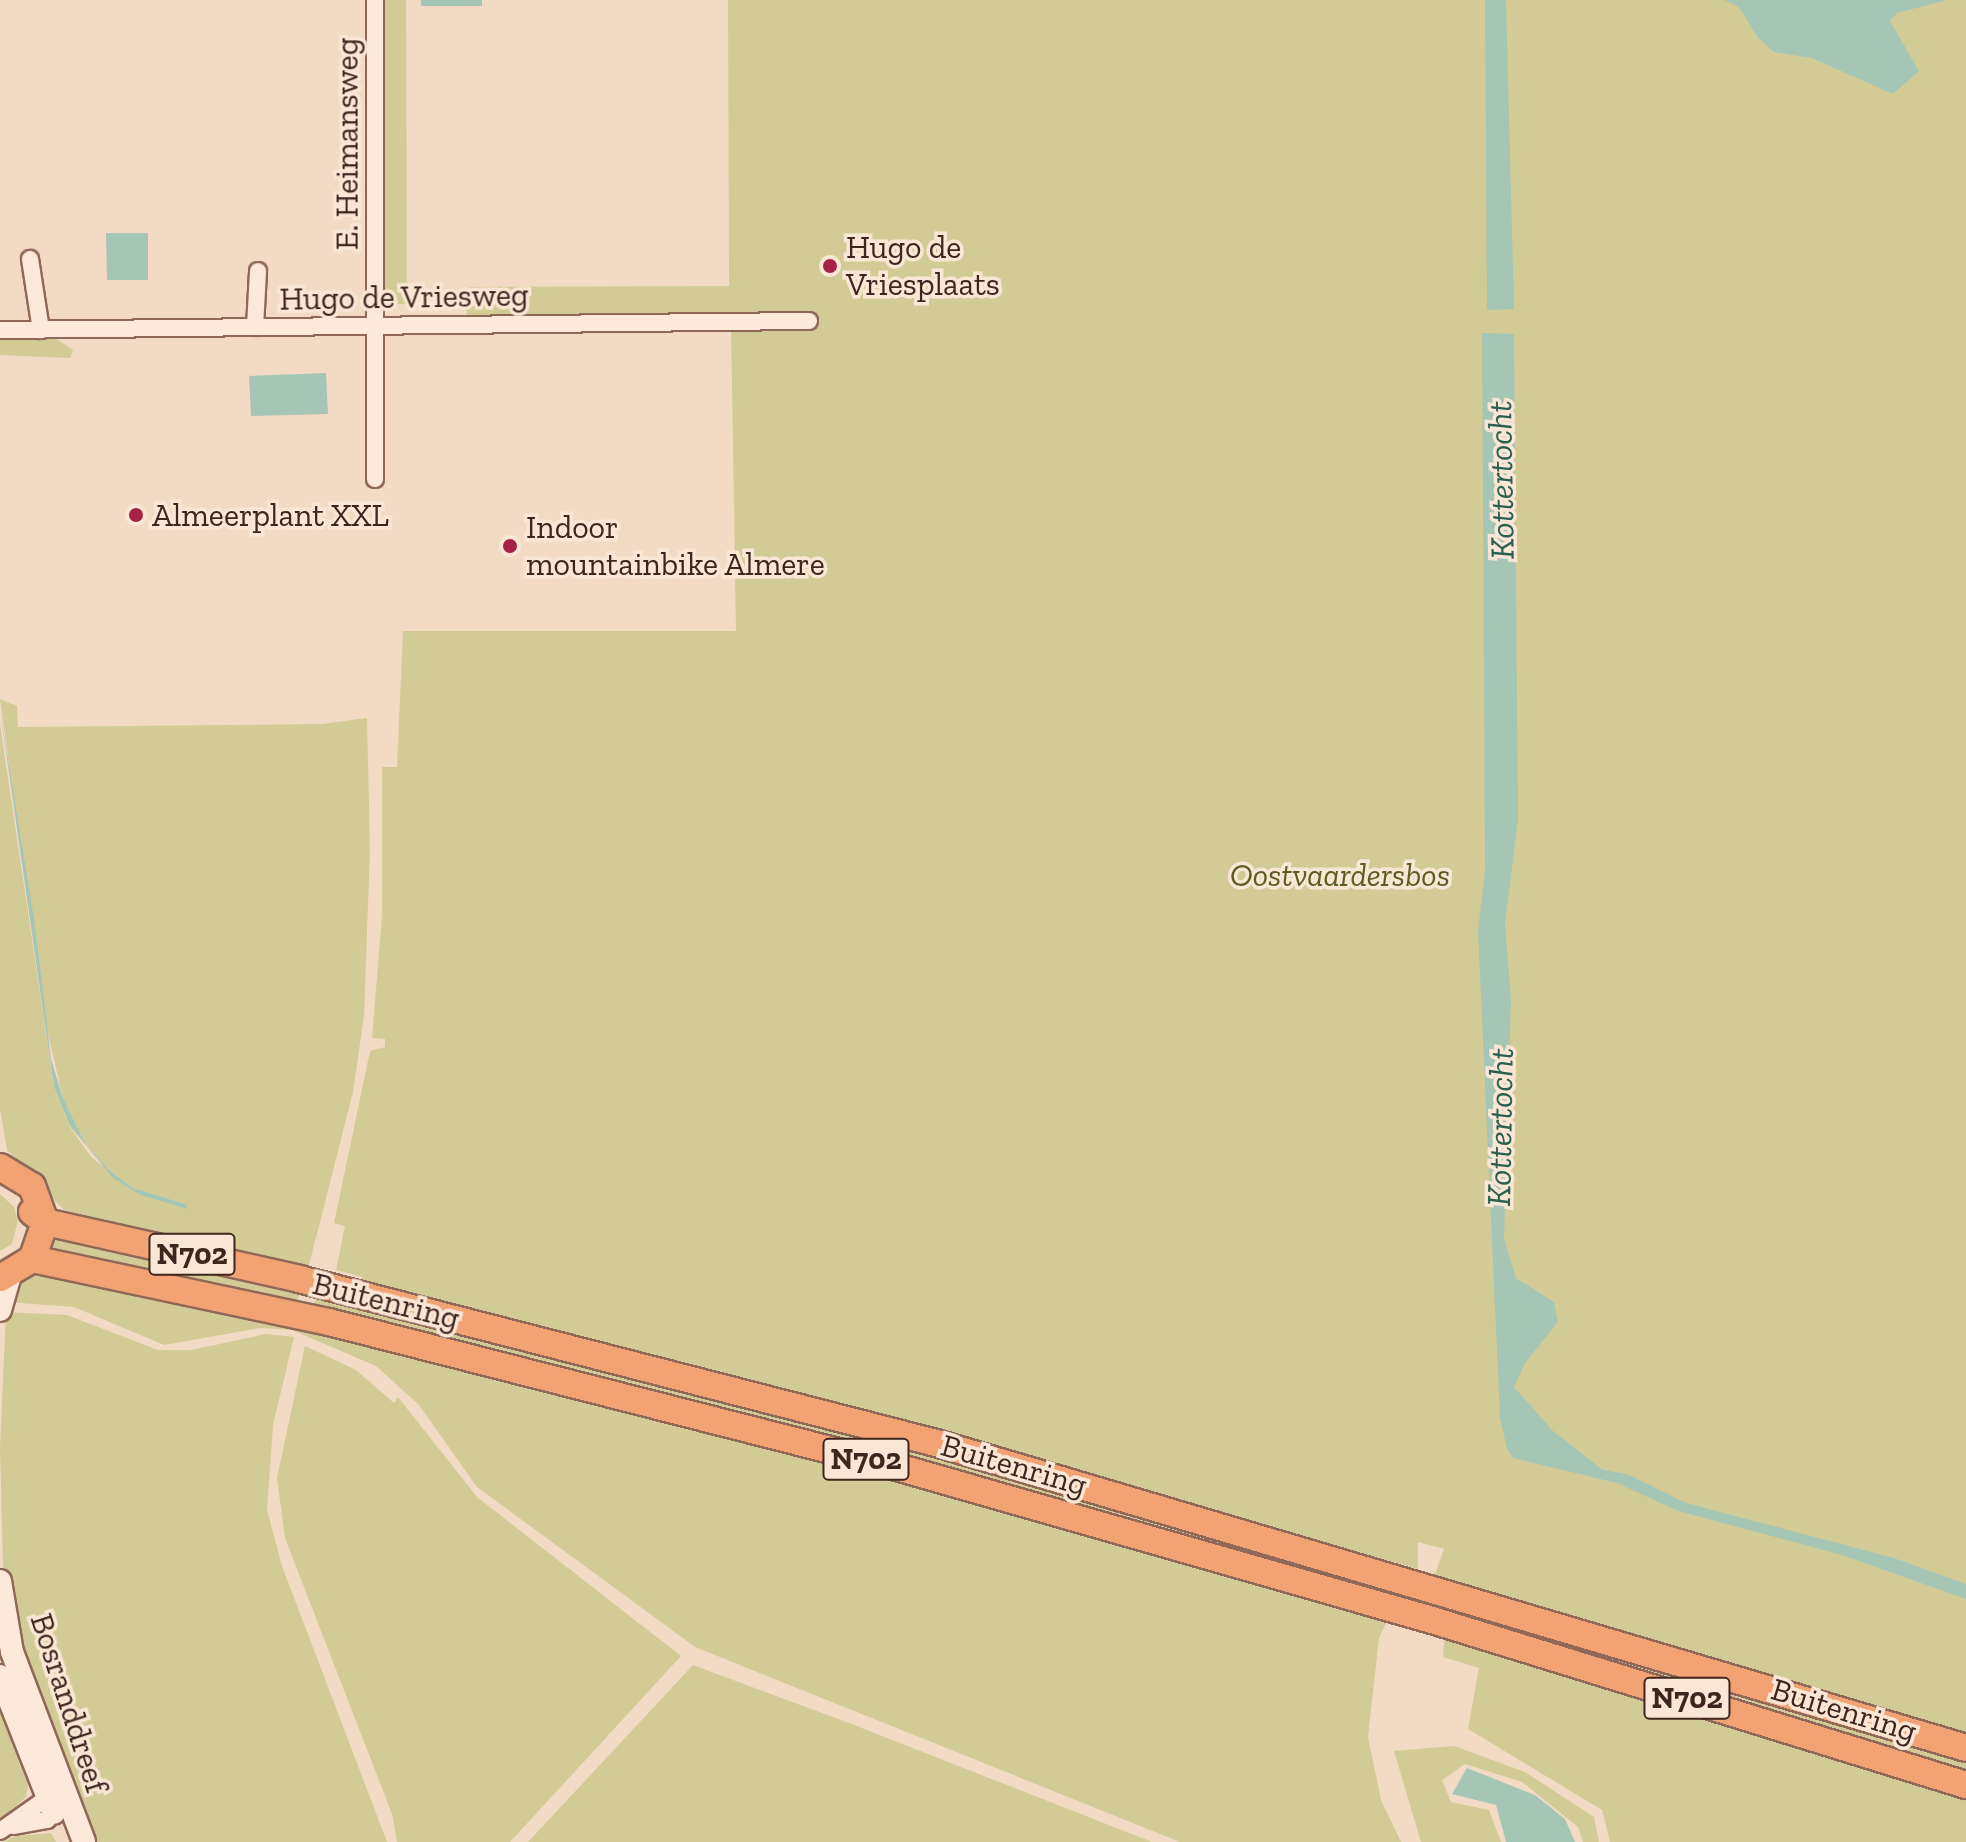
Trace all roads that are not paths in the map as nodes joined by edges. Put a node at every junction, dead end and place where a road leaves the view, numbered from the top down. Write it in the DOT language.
graph roads {
  1 [pos="375,0"];
  2 [pos="30,259"];
  3 [pos="258,271"];
  4 [pos="809,321"];
  5 [pos="374,326"];
  6 [pos="255,327"];
  7 [pos="0,330"];
  8 [pos="41,330"];
  9 [pos="375,479"];
  10 [pos="0,1167"];
  11 [pos="0,1179"];
  12 [pos="40,1214"];
  13 [pos="32,1259"];
  14 [pos="3,1274"];
  15 [pos="0,1310"];
  16 [pos="0,1581"];
  17 [pos="0,1676"];
  18 [pos="1966,1748"];
  19 [pos="1966,1785"];
  20 [pos="56,1804"];
  21 [pos="6,1829"];
  22 [pos="68,1842"];
  23 [pos="84,1842"];
  1 -- 5 [label="street, E. Heimansweg"];
  2 -- 8 [label="street"];
  3 -- 6 [label="street"];
  4 -- 5 [label="street, Hugo de Vriesweg"];
  5 -- 6 [label="street, Hugo de Vriesweg"];
  5 -- 9 [label="street, E. Heimansweg"];
  6 -- 8 [label="street, Hugo de Vriesweg"];
  7 -- 8 [label="street, Hugo de Vriesweg"];
  10 -- 12 [label="highway, N702"];
  11 -- 12 [label="highway, N702"];
  12 -- 13 [label="highway"];
  12 -- 14 [label="highway"];
  12 -- 18 [label="highway, Buitenring / N702"];
  13 -- 14 [label="highway"];
  13 -- 19 [label="highway, Buitenring / N702"];
  14 -- 15 [label="main road"];
  16 -- 20 [label="main road, Bosranddreef"];
  17 -- 20 [label="main road, Bosranddreef"];
  20 -- 21 [label="street"];
  20 -- 22 [label="main road, Bosranddreef"];
  20 -- 23 [label="main road, Bosranddreef"];
}
